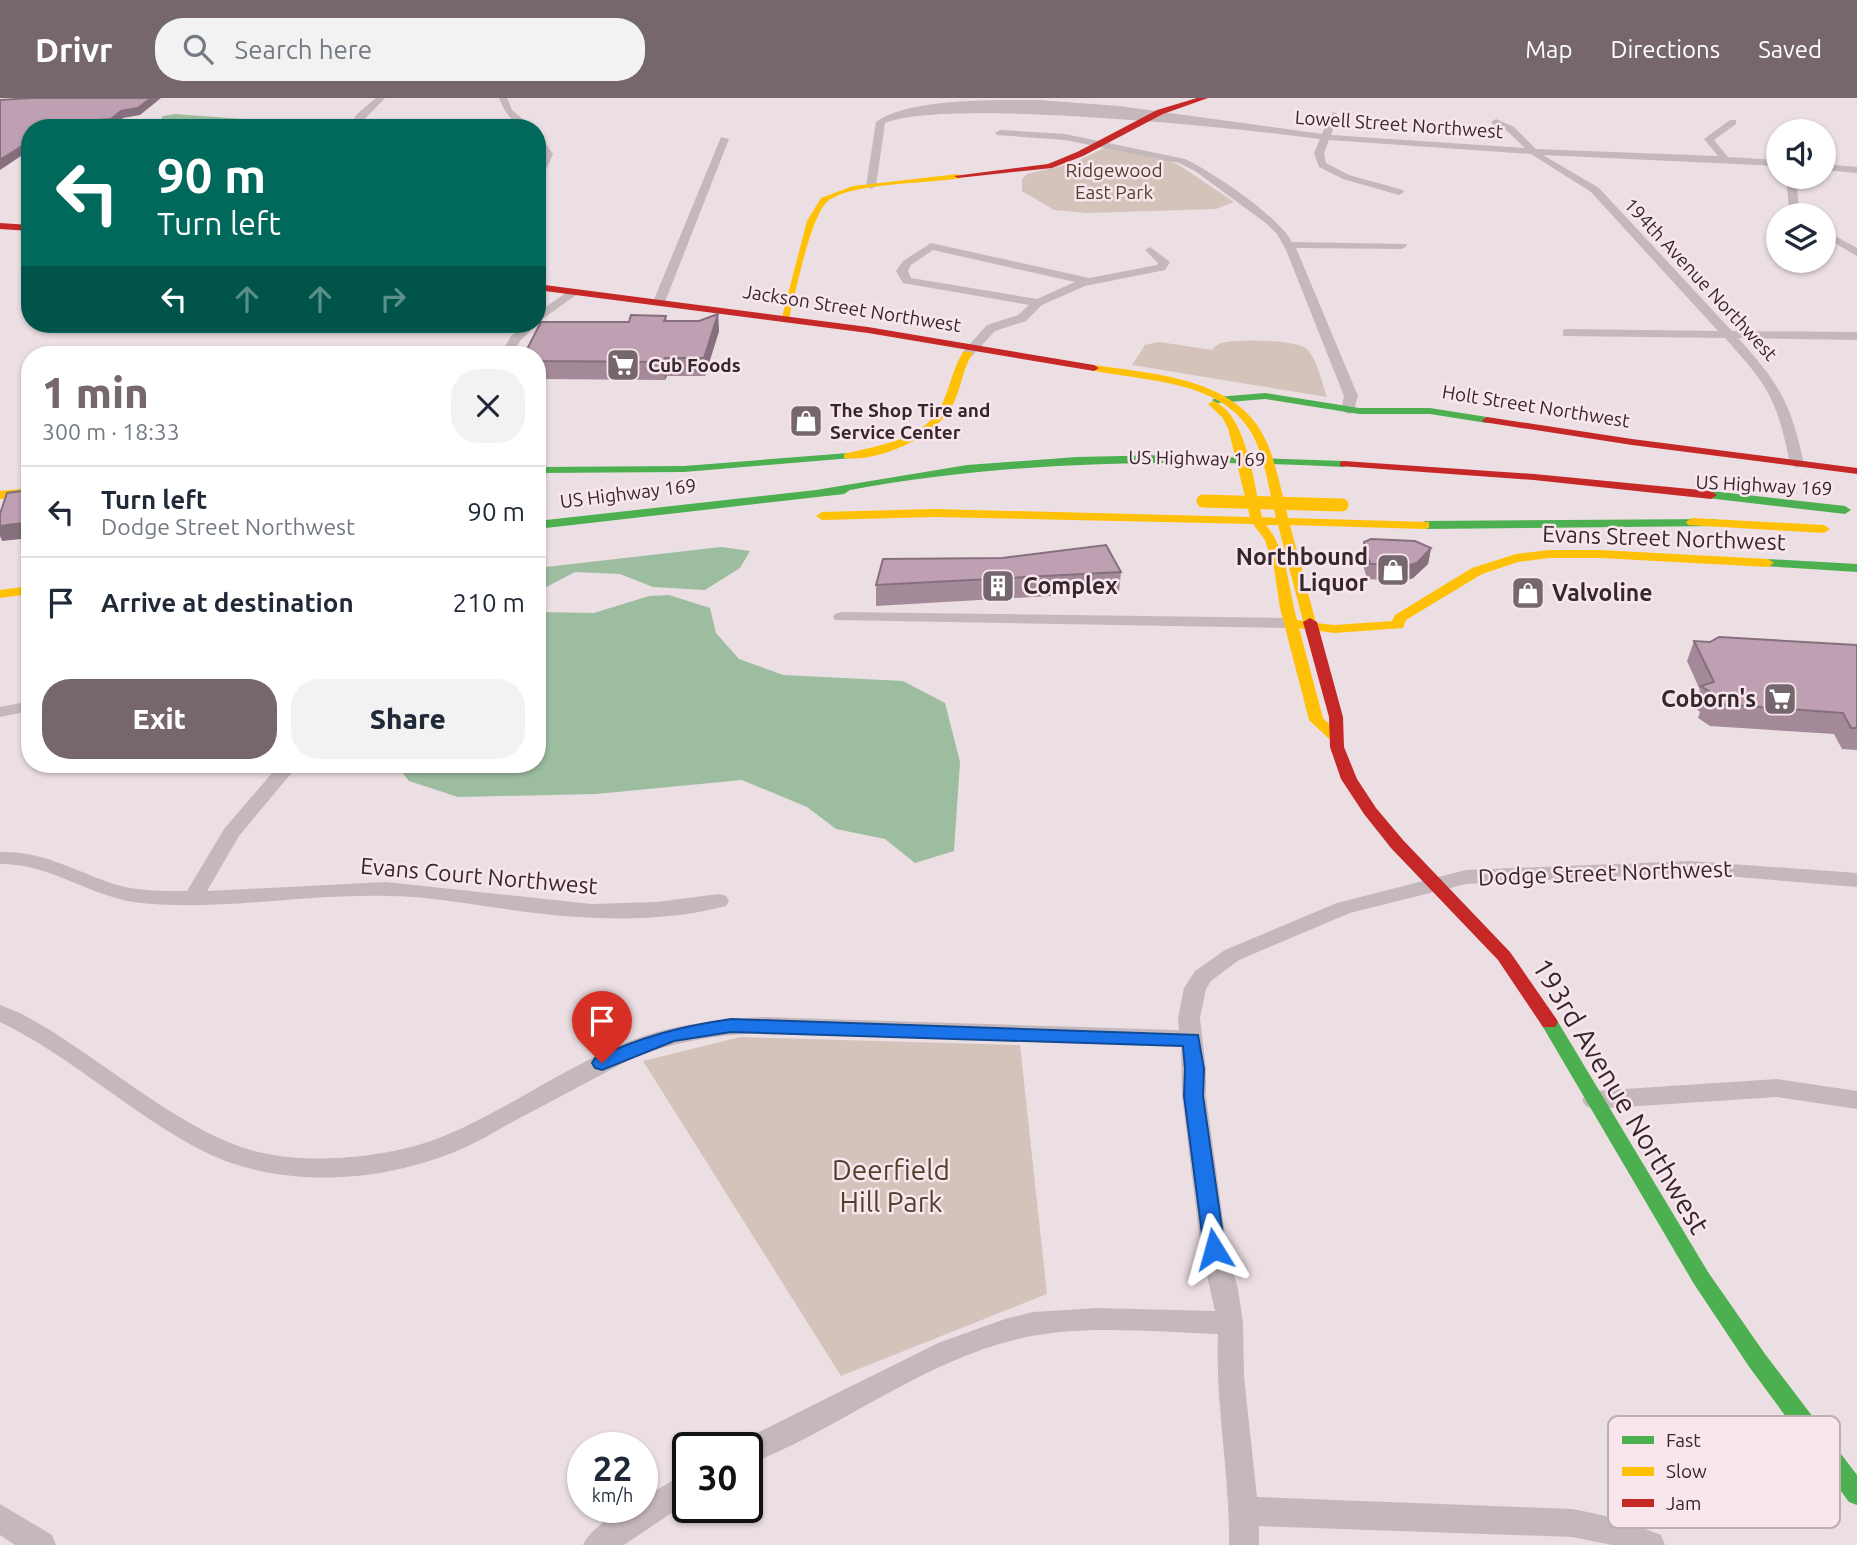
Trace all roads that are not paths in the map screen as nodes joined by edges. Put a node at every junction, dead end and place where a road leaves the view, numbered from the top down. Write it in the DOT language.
graph roads {
  1 [pos="381,98"];
  2 [pos="503,98"];
  3 [pos="1204,98"];
  4 [pos="1156,114"];
  5 [pos="1334,115"];
  6 [pos="357,119"];
  7 [pos="517,119"];
  8 [pos="1496,122"];
  9 [pos="1733,122"];
  10 [pos="1000,133"];
  11 [pos="1326,138"];
  12 [pos="724,139"];
  13 [pos="1100,143"];
  14 [pos="1534,151"];
  15 [pos="1726,160"];
  16 [pos="1766,162"];
  17 [pos="1836,168"];
  18 [pos="1857,170"];
  19 [pos="871,186"];
  20 [pos="1399,192"];
  21 [pos="0,226"];
  22 [pos="21,227"];
  23 [pos="1836,240"];
  24 [pos="1289,245"];
  25 [pos="1402,246"];
  26 [pos="1150,250"];
  27 [pos="1857,253"];
  28 [pos="1087,281"];
  29 [pos="546,288"];
  30 [pos="574,292"];
  31 [pos="659,302"];
  32 [pos="1038,303"];
  33 [pos="546,312"];
  34 [pos="784,318"];
  35 [pos="1567,333"];
  36 [pos="1728,335"];
  37 [pos="1857,336"];
  38 [pos="971,350"];
  39 [pos="1217,400"];
  40 [pos="1348,410"];
  41 [pos="1242,460"];
  42 [pos="1266,460"];
  43 [pos="1797,464"];
  44 [pos="546,470"];
  45 [pos="1857,471"];
  46 [pos="1051,478"];
  47 [pos="1246,478"];
  48 [pos="1271,478"];
  49 [pos="1226,479"];
  50 [pos="1293,482"];
  51 [pos="820,492"];
  52 [pos="21,493"];
  53 [pos="1541,494"];
  54 [pos="0,495"];
  55 [pos="1125,501"];
  56 [pos="1196,501"];
  57 [pos="1348,505"];
  58 [pos="1432,509"];
  59 [pos="1851,510"];
  60 [pos="1257,522"];
  61 [pos="1282,523"];
  62 [pos="1714,523"];
  63 [pos="546,524"];
  64 [pos="1844,530"];
  65 [pos="1857,568"];
  66 [pos="21,591"];
  67 [pos="0,594"];
  68 [pos="841,617"];
  69 [pos="1309,622"];
  70 [pos="1291,623"];
  71 [pos="21,708"];
  72 [pos="0,712"];
  73 [pos="1333,734"];
  74 [pos="282,773"];
  75 [pos="0,858"];
  76 [pos="1857,880"];
  77 [pos="1436,883"];
  78 [pos="193,897"];
  79 [pos="719,901"];
  80 [pos="0,1013"];
  81 [pos="1191,1039"];
  82 [pos="1594,1100"];
  83 [pos="1857,1100"];
  84 [pos="1230,1323"];
  85 [pos="1801,1416"];
  86 [pos="763,1444"];
  87 [pos="1840,1470"];
  88 [pos="1857,1494"];
  89 [pos="672,1496"];
  90 [pos="1244,1511"];
  91 [pos="0,1518"];
  92 [pos="41,1545"];
  93 [pos="598,1545"];
  94 [pos="1244,1545"];
  95 [pos="1650,1545"];
  1 -- 6 [label="street"];
  2 -- 7 [label="street"];
  3 -- 4 [label="main road"];
  4 -- 11 [label="street, Lowell Street Northwest"];
  4 -- 13 [label="main road"];
  4 -- 19 [label="street, Lowell Street Northwest"];
  5 -- 11 [label="street"];
  8 -- 14 [label="street, 194th Avenue Northwest"];
  9 -- 15 [label="street"];
  10 -- 13 [label="street"];
  11 -- 14 [label="street, Lowell Street Northwest"];
  11 -- 20 [label="street"];
  12 -- 31 [label="street"];
  13 -- 19 [label="main road"];
  13 -- 24 [label="street"];
  14 -- 15 [label="street, Lowell Street Northwest"];
  14 -- 36 [label="street, 194th Avenue Northwest"];
  15 -- 16 [label="street, Lowell Street Northwest"];
  17 -- 18 [label="street"];
  19 -- 34 [label="main road"];
  21 -- 22 [label="main road"];
  23 -- 27 [label="street"];
  24 -- 25 [label="street"];
  24 -- 40 [label="street"];
  26 -- 28 [label="street"];
  28 -- 32 [label="street"];
  28 -- 32 [label="street"];
  29 -- 30 [label="main road, Jackson Street Northwest"];
  30 -- 31 [label="main road, Jackson Street Northwest"];
  30 -- 33 [label="street"];
  31 -- 34 [label="main road, Jackson Street Northwest"];
  32 -- 38 [label="street"];
  34 -- 38 [label="main road, Jackson Street Northwest"];
  35 -- 36 [label="street"];
  36 -- 37 [label="street"];
  36 -- 43 [label="street, 194th Avenue Northwest"];
  38 -- 39 [label="main road, Jackson Street Northwest"];
  38 -- 44 [label="main road"];
  39 -- 40 [label="main road, Holt Street Northwest"];
  39 -- 41 [label="main road, Jackson Street Northwest"];
  39 -- 42 [label="main road, Jackson Street Northwest"];
  40 -- 43 [label="main road, Holt Street Northwest"];
  41 -- 42 [label="main road"];
  41 -- 47 [label="main road, Jackson Street Northwest"];
  41 -- 51 [label="main road"];
  42 -- 48 [label="main road, Jackson Street Northwest"];
  42 -- 59 [label="main road"];
  43 -- 45 [label="main road, Holt Street Northwest"];
  46 -- 51 [label="main road, US Highway 169"];
  47 -- 60 [label="main road, 193rd Avenue Northwest"];
  48 -- 61 [label="main road, 193rd Avenue Northwest"];
  49 -- 50 [label="main road, US Highway 169"];
  51 -- 63 [label="main road, US Highway 169"];
  52 -- 54 [label="main road"];
  53 -- 59 [label="main road, US Highway 169"];
  55 -- 60 [label="main road, US Highway 169"];
  56 -- 57 [label="main road, US Highway 169, bridge"];
  58 -- 62 [label="main road, US Highway 169"];
  60 -- 61 [label="main road"];
  60 -- 70 [label="main road, 193rd Avenue Northwest"];
  61 -- 62 [label="main road"];
  61 -- 69 [label="main road, 193rd Avenue Northwest"];
  62 -- 64 [label="main road, US Highway 169"];
  65 -- 69 [label="main road, Evans Street Northwest"];
  66 -- 67 [label="main road"];
  68 -- 70 [label="street, Evans Street Northwest"];
  69 -- 70 [label="main road, Evans Street Northwest"];
  69 -- 73 [label="main road, 193rd Avenue Northwest"];
  70 -- 73 [label="main road, 193rd Avenue Northwest"];
  71 -- 72 [label="street"];
  73 -- 77 [label="main road, 193rd Avenue Northwest"];
  74 -- 78 [label="street"];
  75 -- 78 [label="street, Evans Court Northwest"];
  76 -- 77 [label="street, Dodge Street Northwest"];
  77 -- 81 [label="street, Dodge Street Northwest"];
  77 -- 82 [label="main road, 193rd Avenue Northwest"];
  78 -- 79 [label="street, Evans Court Northwest"];
  80 -- 81 [label="street"];
  81 -- 84 [label="street, Dodge Street Northwest"];
  82 -- 83 [label="street"];
  82 -- 85 [label="main road, 193rd Avenue Northwest"];
  84 -- 86 [label="street"];
  84 -- 90 [label="street, Dodge Street Northwest"];
  87 -- 88 [label="main road, 193rd Avenue Northwest"];
  89 -- 93 [label="street"];
  90 -- 94 [label="street, Dodge Street Northwest"];
  90 -- 95 [label="street"];
  91 -- 92 [label="street"];
}
